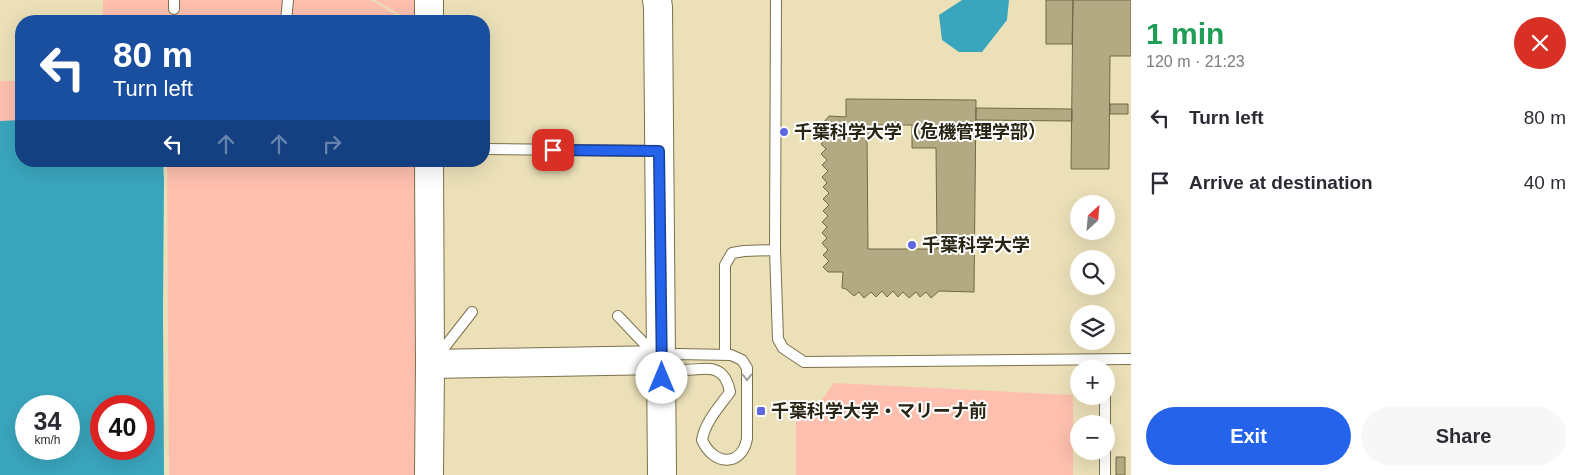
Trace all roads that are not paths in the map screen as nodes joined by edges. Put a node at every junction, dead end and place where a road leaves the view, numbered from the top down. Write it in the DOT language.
graph roads {
  1 [pos="288,0"];
  2 [pos="656,0"];
  3 [pos="776,0"];
  4 [pos="287,15"];
  5 [pos="490,149"];
  6 [pos="659,151"];
  7 [pos="429,167"];
  8 [pos="775,250"];
  9 [pos="472,312"];
  10 [pos="618,316"];
  11 [pos="725,355"];
  12 [pos="1131,359"];
  13 [pos="662,360"];
  14 [pos="1115,362"];
  15 [pos="430,364"];
  16 [pos="1070,364"];
  17 [pos="1105,460"];
  18 [pos="429,475"];
  19 [pos="662,475"];
  20 [pos="1105,475"];
  1 -- 4 [label="lane"];
  2 -- 6 [label="street"];
  3 -- 8 [label="lane"];
  5 -- 6 [label="lane"];
  6 -- 13 [label="street"];
  7 -- 15 [label="street"];
  8 -- 11 [label="lane"];
  8 -- 16 [label="lane"];
  9 -- 15 [label="lane"];
  10 -- 13 [label="lane"];
  11 -- 13 [label="lane"];
  11 -- 13 [label="lane, one-way"];
  12 -- 14 [label="lane"];
  13 -- 15 [label="street"];
  13 -- 19 [label="street"];
  15 -- 18 [label="street"];
  17 -- 20 [label="lane"];
}
